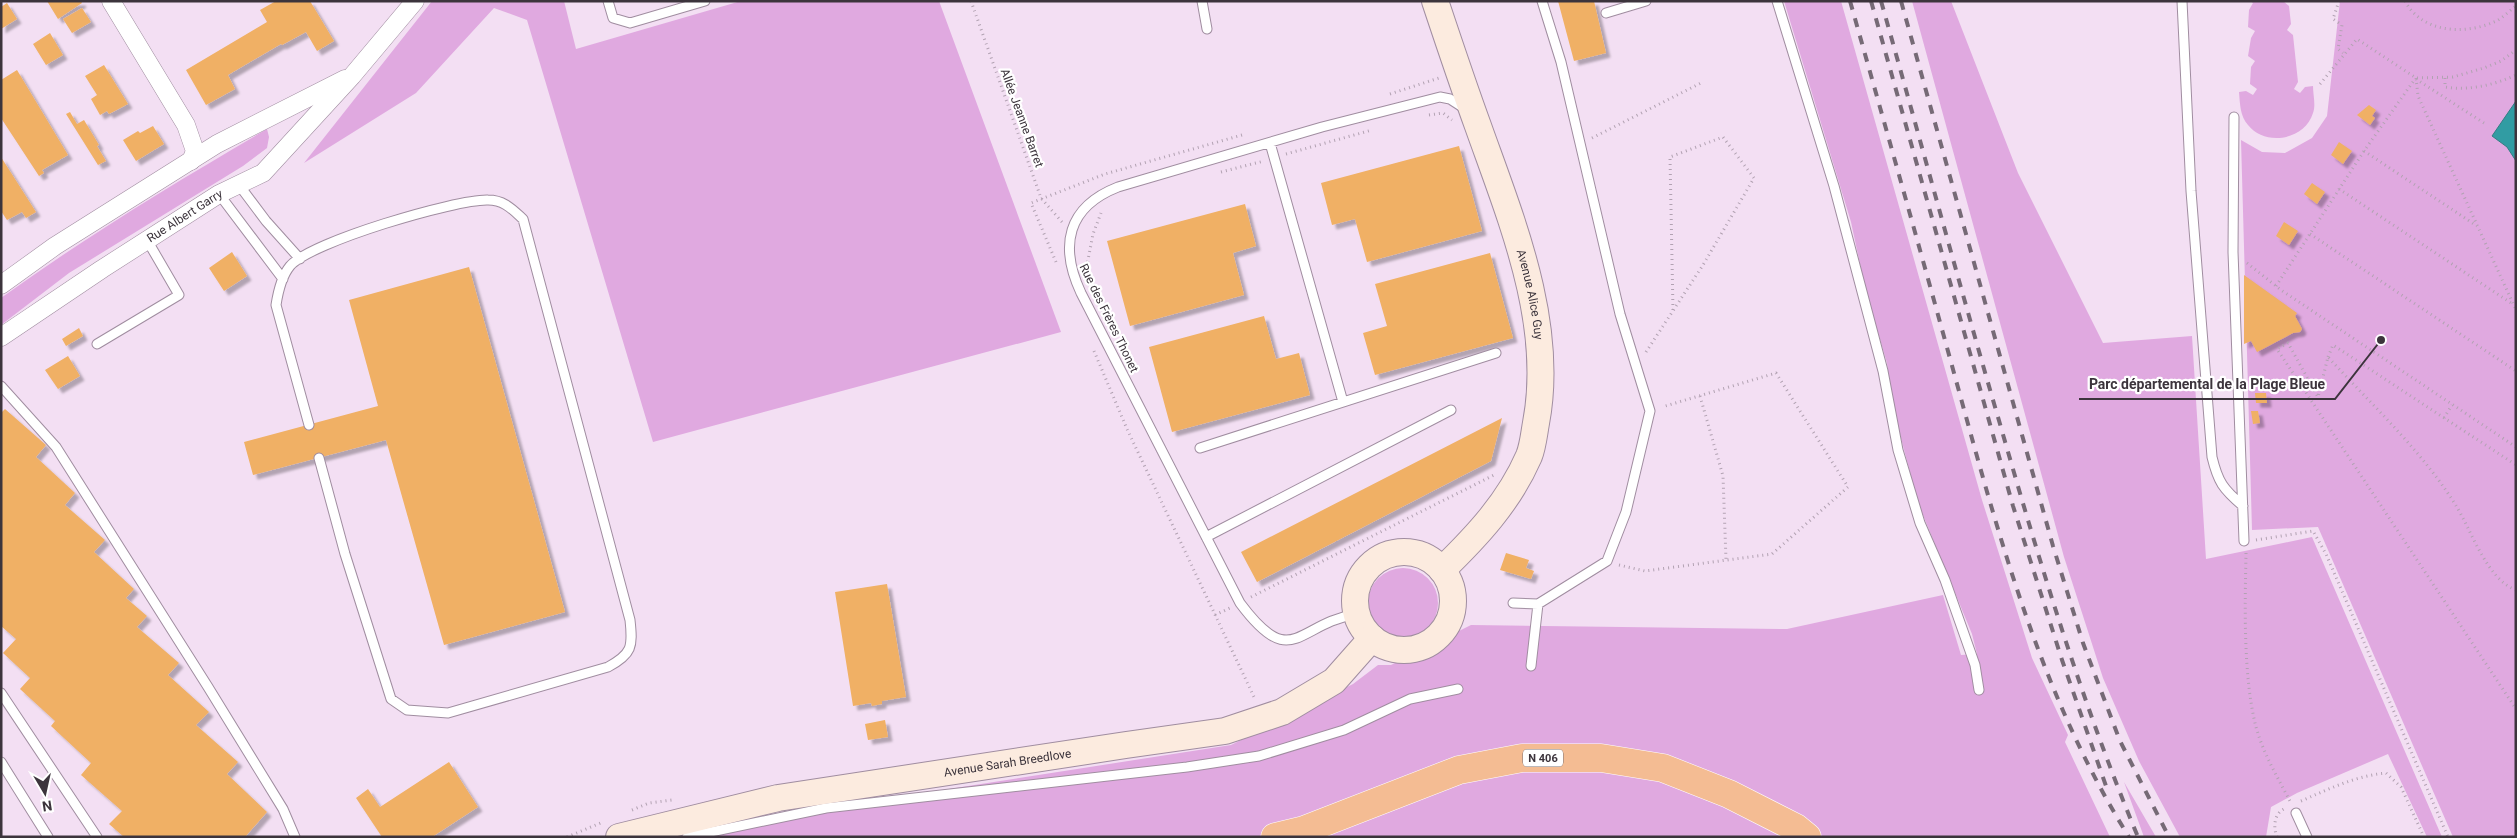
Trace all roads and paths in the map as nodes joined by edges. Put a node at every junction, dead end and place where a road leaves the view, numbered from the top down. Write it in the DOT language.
graph roads {
  1 [pos="111,1"];
  2 [pos="415,1"];
  3 [pos="608,1"];
  4 [pos="705,1"];
  5 [pos="971,1"];
  6 [pos="1202,1"];
  7 [pos="1435,1"];
  8 [pos="1542,1"];
  9 [pos="1646,1"];
  10 [pos="1777,1"];
  11 [pos="2182,1"];
  12 [pos="2339,1"];
  13 [pos="2405,1"];
  14 [pos="2516,6"];
  15 [pos="1606,13"];
  16 [pos="1207,29"];
  17 [pos="2516,50"];
  18 [pos="2343,53"];
  19 [pos="2516,75"];
  20 [pos="352,76"];
  21 [pos="2416,78"];
  22 [pos="2444,78"];
  23 [pos="1703,82"];
  24 [pos="2320,84"];
  25 [pos="2234,117"];
  26 [pos="1475,118"];
  27 [pos="2486,124"];
  28 [pos="1270,143"];
  29 [pos="1580,144"];
  30 [pos="2364,151"];
  31 [pos="190,161"];
  32 [pos="239,185"];
  33 [pos="1074,188"];
  34 [pos="2339,189"];
  35 [pos="219,194"];
  36 [pos="1041,198"];
  37 [pos="1103,208"];
  38 [pos="2477,226"];
  39 [pos="1071,232"];
  40 [pos="2310,234"];
  41 [pos="148,240"];
  42 [pos="2233,252"];
  43 [pos="300,259"];
  44 [pos="1058,266"];
  45 [pos="283,279"];
  46 [pos="1,286"];
  47 [pos="1094,286"];
  48 [pos="2276,286"];
  49 [pos="2515,308"];
  50 [pos="1673,311"];
  51 [pos="1,338"];
  52 [pos="97,344"];
  53 [pos="1092,347"];
  54 [pos="1496,353"];
  55 [pos="2328,357"];
  56 [pos="1636,367"];
  57 [pos="2516,371"];
  58 [pos="3,390"];
  59 [pos="1700,396"];
  60 [pos="2318,397"];
  61 [pos="1343,402"];
  62 [pos="2452,405"];
  63 [pos="2315,407"];
  64 [pos="1451,410"];
  65 [pos="1650,411"];
  66 [pos="2444,418"];
  67 [pos="309,425"];
  68 [pos="2516,447"];
  69 [pos="1200,448"];
  70 [pos="319,458"];
  71 [pos="2516,465"];
  72 [pos="2243,506"];
  73 [pos="1206,537"];
  74 [pos="2244,541"];
  75 [pos="1726,560"];
  76 [pos="1607,561"];
  77 [pos="1442,570"];
  78 [pos="1248,588"];
  79 [pos="2516,590"];
  80 [pos="1252,597"];
  81 [pos="1513,603"];
  82 [pos="1538,604"];
  83 [pos="1356,614"];
  84 [pos="1372,638"];
  85 [pos="1531,666"];
  86 [pos="1458,689"];
  87 [pos="1979,690"];
  88 [pos="1,693"];
  89 [pos="1254,707"];
  90 [pos="2516,709"];
  91 [pos="1,762"];
  92 [pos="678,799"];
  93 [pos="2294,809"];
  94 [pos="630,810"];
  95 [pos="616,827"];
  96 [pos="48,837"];
  97 [pos="97,837"];
  98 [pos="295,837"];
  99 [pos="567,837"];
  100 [pos="687,837"];
  101 [pos="1275,837"];
  102 [pos="1807,837"];
  103 [pos="2277,837"];
  104 [pos="2307,837"];
  105 [pos="2424,837"];
  106 [pos="2448,837"];
  1 -- 31 [label="street"];
  2 -- 20 [label="street, Rue Albert Garry"];
  3 -- 4 [label="lane"];
  5 -- 36 [label="path, Allée Jeanne Barret"];
  6 -- 16 [label="lane"];
  7 -- 26 [label="main road, Avenue Alice Guy"];
  8 -- 29 [label="lane"];
  9 -- 15 [label="lane"];
  10 -- 87 [label="lane"];
  11 -- 72 [label="lane"];
  12 -- 18 [label="path"];
  13 -- 14 [label="path"];
  17 -- 22 [label="path"];
  18 -- 21 [label="path"];
  18 -- 24 [label="path"];
  19 -- 22 [label="path"];
  20 -- 31 [label="street, Rue Albert Garry"];
  20 -- 32 [label="street, Rue Albert Garry"];
  21 -- 22 [label="path"];
  21 -- 27 [label="path"];
  21 -- 30 [label="path"];
  21 -- 38 [label="path"];
  23 -- 29 [label="path"];
  25 -- 42 [label="lane"];
  26 -- 28 [label="lane, Rue des Frères Thonet"];
  26 -- 77 [label="main road, Avenue Alice Guy"];
  28 -- 39 [label="lane, Rue des Frères Thonet"];
  28 -- 61 [label="lane"];
  29 -- 56 [label="lane"];
  30 -- 34 [label="path"];
  30 -- 38 [label="path"];
  31 -- 46 [label="street, Rue Albert Garry"];
  32 -- 35 [label="street, Rue Albert Garry"];
  32 -- 43 [label="lane"];
  33 -- 36 [label="path"];
  34 -- 40 [label="path"];
  34 -- 49 [label="path"];
  35 -- 41 [label="street, Rue Albert Garry"];
  35 -- 45 [label="lane"];
  36 -- 39 [label="path, Allée Jeanne Barret"];
  36 -- 44 [label="path"];
  37 -- 47 [label="path"];
  38 -- 49 [label="path"];
  39 -- 73 [label="lane, Rue des Frères Thonet"];
  40 -- 48 [label="path"];
  40 -- 57 [label="path"];
  41 -- 51 [label="street, Rue Albert Garry"];
  41 -- 52 [label="lane"];
  42 -- 48 [label="path"];
  42 -- 72 [label="lane"];
  43 -- 45 [label="lane"];
  43 -- 70 [label="lane"];
  45 -- 67 [label="lane"];
  48 -- 62 [label="path"];
  50 -- 50 [label="path"];
  50 -- 56 [label="path"];
  53 -- 89 [label="path"];
  54 -- 61 [label="lane"];
  55 -- 60 [label="path"];
  55 -- 66 [label="path"];
  55 -- 79 [label="path"];
  56 -- 65 [label="lane"];
  58 -- 98 [label="lane"];
  59 -- 65 [label="path"];
  59 -- 75 [label="path"];
  59 -- 75 [label="path"];
  60 -- 63 [label="path"];
  60 -- 63 [label="path"];
  61 -- 69 [label="lane"];
  62 -- 66 [label="path"];
  62 -- 68 [label="path"];
  63 -- 90 [label="path"];
  64 -- 73 [label="lane"];
  65 -- 76 [label="lane"];
  66 -- 71 [label="path"];
  72 -- 74 [label="lane"];
  73 -- 83 [label="lane, Rue des Frères Thonet"];
  74 -- 93 [label="path"];
  74 -- 106 [label="path"];
  75 -- 76 [label="path"];
  76 -- 82 [label="lane"];
  77 -- 83 [label="main road"];
  77 -- 84 [label="main road"];
  78 -- 80 [label="path"];
  81 -- 82 [label="lane"];
  82 -- 85 [label="lane"];
  83 -- 84 [label="main road"];
  84 -- 95 [label="main road, Avenue Sarah Breedlove"];
  86 -- 100 [label="lane"];
  88 -- 97 [label="lane"];
  91 -- 96 [label="lane"];
  92 -- 94 [label="path"];
  93 -- 103 [label="path"];
  93 -- 104 [label="lane"];
  93 -- 105 [label="path"];
  95 -- 99 [label="path"];
  101 -- 102 [label="highway, N 406"];
}
